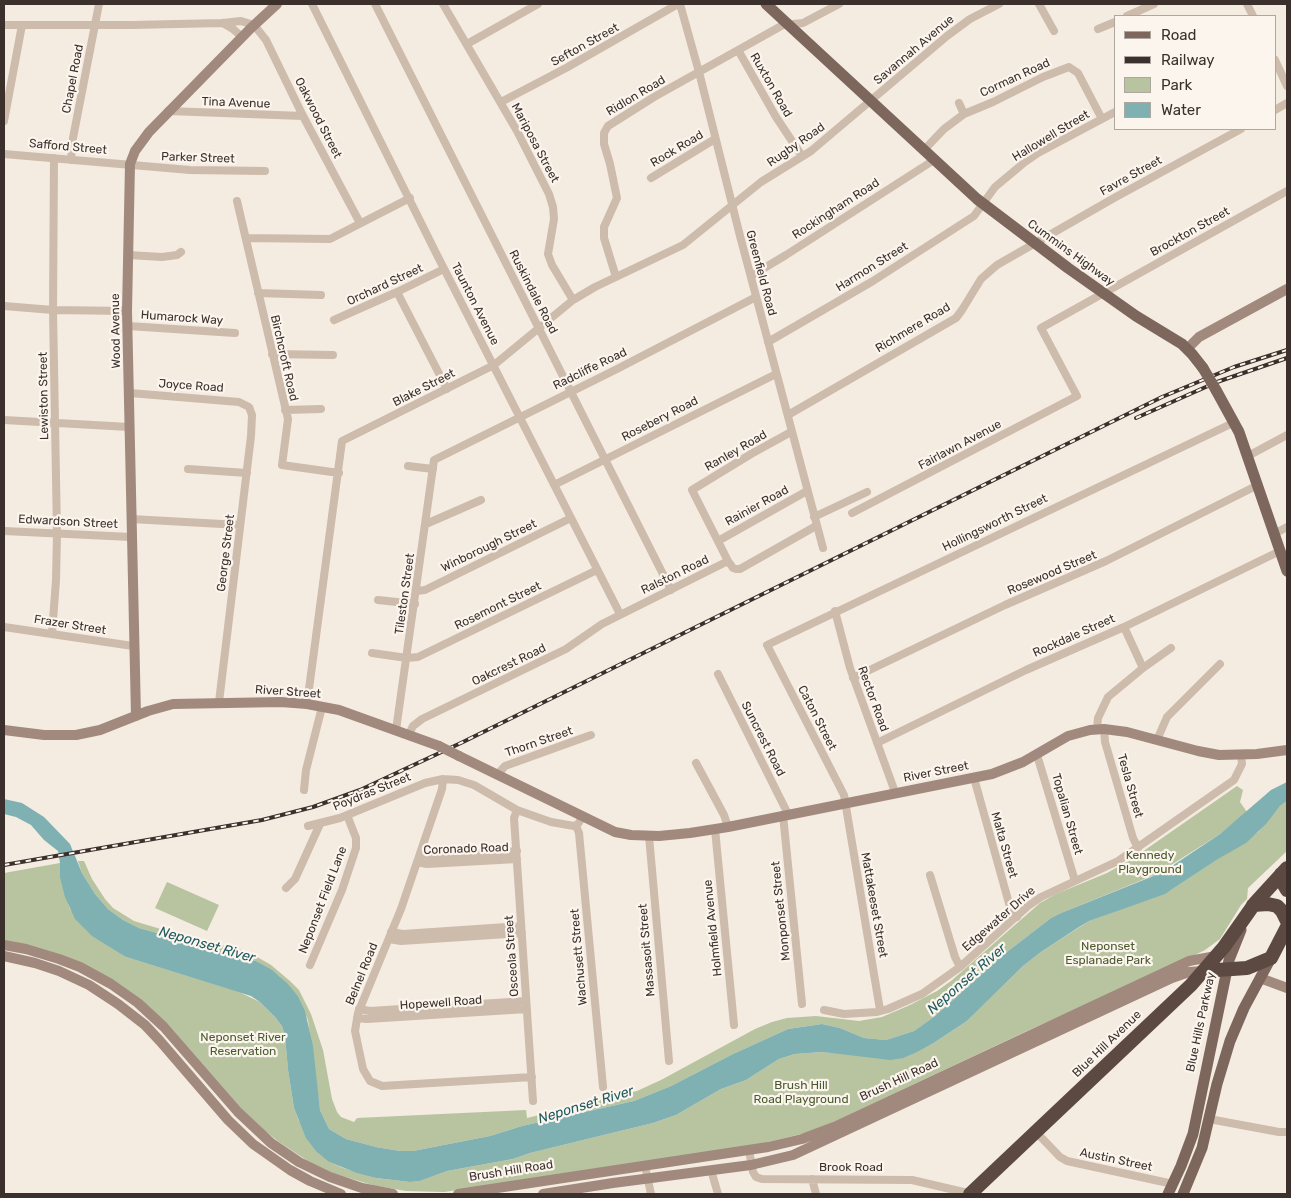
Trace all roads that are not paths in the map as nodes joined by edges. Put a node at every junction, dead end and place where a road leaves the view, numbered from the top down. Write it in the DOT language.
graph roads {
  1 [pos="99,4"];
  2 [pos="277,4"];
  3 [pos="312,4"];
  4 [pos="376,4"];
  5 [pos="443,4"];
  6 [pos="538,4"];
  7 [pos="679,4"];
  8 [pos="766,4"];
  9 [pos="839,4"];
  10 [pos="999,4"];
  11 [pos="1038,4"];
  12 [pos="1154,4"];
  13 [pos="1140,10"];
  14 [pos="1114,22"];
  15 [pos="223,23"];
  16 [pos="95,24"];
  17 [pos="788,24"];
  18 [pos="4,25"];
  19 [pos="22,25"];
  20 [pos="254,25"];
  21 [pos="1098,29"];
  22 [pos="1054,31"];
  23 [pos="242,37"];
  24 [pos="467,44"];
  25 [pos="738,50"];
  26 [pos="1276,62"];
  27 [pos="700,72"];
  28 [pos="1287,86"];
  29 [pos="871,101"];
  30 [pos="501,102"];
  31 [pos="959,103"];
  32 [pos="1287,103"];
  33 [pos="1276,109"];
  34 [pos="168,112"];
  35 [pos="1114,113"];
  36 [pos="964,114"];
  37 [pos="303,116"];
  38 [pos="1102,119"];
  39 [pos="4,121"];
  40 [pos="1239,130"];
  41 [pos="715,139"];
  42 [pos="924,151"];
  43 [pos="4,154"];
  44 [pos="802,156"];
  45 [pos="54,158"];
  46 [pos="72,160"];
  47 [pos="934,160"];
  48 [pos="130,164"];
  49 [pos="265,171"];
  50 [pos="651,178"];
  51 [pos="1287,191"];
  52 [pos="410,198"];
  53 [pos="237,201"];
  54 [pos="982,204"];
  55 [pos="733,205"];
  56 [pos="360,223"];
  57 [pos="246,238"];
  58 [pos="1034,243"];
  59 [pos="181,252"];
  60 [pos="128,255"];
  61 [pos="444,269"];
  62 [pos="751,276"];
  63 [pos="616,277"];
  64 [pos="1287,289"];
  65 [pos="397,292"];
  66 [pos="258,293"];
  67 [pos="1103,293"];
  68 [pos="321,296"];
  69 [pos="756,297"];
  70 [pos="573,300"];
  71 [pos="4,306"];
  72 [pos="53,310"];
  73 [pos="127,311"];
  74 [pos="334,320"];
  75 [pos="128,326"];
  76 [pos="539,328"];
  77 [pos="235,333"];
  78 [pos="768,342"];
  79 [pos="1187,349"];
  80 [pos="272,354"];
  81 [pos="333,355"];
  82 [pos="494,365"];
  83 [pos="776,374"];
  84 [pos="447,389"];
  85 [pos="571,391"];
  86 [pos="130,393"];
  87 [pos="1078,396"];
  88 [pos="249,407"];
  89 [pos="321,409"];
  90 [pos="285,410"];
  91 [pos="788,415"];
  92 [pos="520,416"];
  93 [pos="4,420"];
  94 [pos="1235,422"];
  95 [pos="55,423"];
  96 [pos="129,427"];
  97 [pos="792,432"];
  98 [pos="1287,435"];
  99 [pos="1248,456"];
  100 [pos="434,460"];
  101 [pos="606,460"];
  102 [pos="408,466"];
  103 [pos="188,469"];
  104 [pos="433,469"];
  105 [pos="247,473"];
  106 [pos="339,473"];
  107 [pos="554,485"];
  108 [pos="1258,485"];
  109 [pos="808,491"];
  110 [pos="867,492"];
  111 [pos="481,500"];
  112 [pos="852,513"];
  113 [pos="814,516"];
  114 [pos="571,518"];
  115 [pos="131,519"];
  116 [pos="426,524"];
  117 [pos="240,525"];
  118 [pos="816,526"];
  119 [pos="1287,527"];
  120 [pos="4,530"];
  121 [pos="57,534"];
  122 [pos="1274,534"];
  123 [pos="131,537"];
  124 [pos="718,541"];
  125 [pos="823,548"];
  126 [pos="1280,551"];
  127 [pos="728,561"];
  128 [pos="597,570"];
  129 [pos="1287,571"];
  130 [pos="671,590"];
  131 [pos="416,591"];
  132 [pos="378,600"];
  133 [pos="415,604"];
  134 [pos="835,612"];
  135 [pos="620,614"];
  136 [pos="4,627"];
  137 [pos="1124,627"];
  138 [pos="52,634"];
  139 [pos="766,645"];
  140 [pos="133,646"];
  141 [pos="1170,648"];
  142 [pos="372,653"];
  143 [pos="407,658"];
  144 [pos="1220,664"];
  145 [pos="1143,668"];
  146 [pos="718,674"];
  147 [pos="853,678"];
  148 [pos="219,702"];
  149 [pos="307,704"];
  150 [pos="322,706"];
  151 [pos="136,716"];
  152 [pos="1100,729"];
  153 [pos="4,730"];
  154 [pos="396,730"];
  155 [pos="409,734"];
  156 [pos="591,735"];
  157 [pos="1157,740"];
  158 [pos="877,743"];
  159 [pos="1287,750"];
  160 [pos="1037,755"];
  161 [pos="1241,755"];
  162 [pos="696,763"];
  163 [pos="498,774"];
  164 [pos="974,778"];
  165 [pos="443,779"];
  166 [pos="304,790"];
  167 [pos="895,792"];
  168 [pos="846,803"];
  169 [pos="517,810"];
  170 [pos="348,815"];
  171 [pos="785,815"];
  172 [pos="583,816"];
  173 [pos="314,825"];
  174 [pos="576,826"];
  175 [pos="728,826"];
  176 [pos="715,829"];
  177 [pos="649,836"];
  178 [pos="1138,848"];
  179 [pos="517,855"];
  180 [pos="418,858"];
  181 [pos="1284,871"];
  182 [pos="930,875"];
  183 [pos="1075,881"];
  184 [pos="1287,890"];
  185 [pos="1253,905"];
  186 [pos="1017,917"];
  187 [pos="1287,921"];
  188 [pos="1287,927"];
  189 [pos="522,930"];
  190 [pos="390,935"];
  191 [pos="4,945"];
  192 [pos="4,956"];
  193 [pos="1216,956"];
  194 [pos="1271,958"];
  195 [pos="310,965"];
  196 [pos="960,967"];
  197 [pos="1227,970"];
  198 [pos="1204,971"];
  199 [pos="1260,978"];
  200 [pos="1287,988"];
  201 [pos="802,1004"];
  202 [pos="527,1005"];
  203 [pos="359,1009"];
  204 [pos="824,1010"];
  205 [pos="880,1010"];
  206 [pos="357,1018"];
  207 [pos="160,1023"];
  208 [pos="734,1024"];
  209 [pos="151,1031"];
  210 [pos="1213,1038"];
  211 [pos="1230,1041"];
  212 [pos="1208,1059"];
  213 [pos="669,1061"];
  214 [pos="1223,1065"];
  215 [pos="532,1077"];
  216 [pos="942,1082"];
  217 [pos="603,1087"];
  218 [pos="533,1101"];
  219 [pos="1209,1119"];
  220 [pos="1036,1132"];
  221 [pos="1287,1132"];
  222 [pos="749,1150"];
  223 [pos="751,1165"];
  224 [pos="645,1166"];
  225 [pos="711,1170"];
  226 [pos="647,1178"];
  227 [pos="812,1179"];
  228 [pos="1171,1189"];
  229 [pos="508,1191"];
  230 [pos="574,1192"];
  231 [pos="379,1193"];
  232 [pos="341,1194"];
  233 [pos="393,1194"];
  234 [pos="458,1194"];
  235 [pos="543,1194"];
  236 [pos="651,1194"];
  237 [pos="718,1194"];
  238 [pos="816,1194"];
  239 [pos="971,1194"];
  240 [pos="1183,1194"];
  1 -- 16 [label="street, Chapel Road"];
  2 -- 20 [label="main road, Wood Avenue"];
  3 -- 52 [label="street, Taunton Avenue"];
  4 -- 76 [label="street, Ruskindale Road"];
  5 -- 24 [label="street, Mariposa Street"];
  6 -- 24 [label="street"];
  7 -- 27 [label="street, Greenfield Road"];
  7 -- 30 [label="street, Sefton Street"];
  8 -- 17 [label="main road, Cummins Highway"];
  9 -- 17 [label="street, Ridlon Road"];
  10 -- 29 [label="street, Savannah Avenue"];
  11 -- 22 [label="street"];
  12 -- 13 [label="street"];
  14 -- 21 [label="street"];
  15 -- 16 [label="street"];
  15 -- 20 [label="street"];
  15 -- 23 [label="street"];
  16 -- 19 [label="street"];
  16 -- 46 [label="street, Chapel Road"];
  17 -- 25 [label="street, Ridlon Road"];
  17 -- 29 [label="main road, Cummins Highway"];
  18 -- 19 [label="street"];
  19 -- 39 [label="street"];
  20 -- 23 [label="main road, Wood Avenue"];
  20 -- 37 [label="street, Oakwood Street"];
  23 -- 34 [label="main road, Wood Avenue"];
  24 -- 30 [label="street, Mariposa Street"];
  25 -- 27 [label="street, Ridlon Road"];
  25 -- 44 [label="street, Ruxton Road"];
  26 -- 28 [label="street"];
  27 -- 41 [label="street, Greenfield Road"];
  27 -- 63 [label="street, Ridlon Road"];
  29 -- 42 [label="main road, Cummins Highway"];
  29 -- 44 [label="street, Rugby Road"];
  30 -- 70 [label="street, Mariposa Street"];
  31 -- 36 [label="street"];
  32 -- 33 [label="street"];
  34 -- 37 [label="street, Tina Avenue"];
  34 -- 48 [label="main road, Wood Avenue"];
  35 -- 38 [label="street, Hallowell Street"];
  36 -- 38 [label="street, Corman Road"];
  36 -- 42 [label="street, Corman Road"];
  37 -- 56 [label="street, Oakwood Street"];
  38 -- 54 [label="street, Hallowell Street"];
  40 -- 58 [label="street, Favre Street"];
  41 -- 50 [label="street, Rock Road"];
  41 -- 55 [label="street, Greenfield Road"];
  42 -- 47 [label="main road, Cummins Highway"];
  43 -- 45 [label="street, Safford Street"];
  44 -- 55 [label="street, Rugby Road"];
  45 -- 46 [label="street, Safford Street"];
  45 -- 72 [label="street, Lewiston Street"];
  46 -- 48 [label="street, Safford Street"];
  47 -- 54 [label="main road, Cummins Highway"];
  47 -- 62 [label="street, Rockingham Road"];
  48 -- 49 [label="street, Parker Street"];
  48 -- 60 [label="main road, Wood Avenue"];
  51 -- 67 [label="street, Brockton Street"];
  52 -- 56 [label="street"];
  52 -- 61 [label="street, Taunton Avenue"];
  53 -- 57 [label="street, Birchcroft Road"];
  54 -- 58 [label="main road, Cummins Highway"];
  54 -- 78 [label="street, Harmon Street"];
  55 -- 62 [label="street, Greenfield Road"];
  55 -- 63 [label="street, Blake Street"];
  56 -- 57 [label="street"];
  57 -- 66 [label="street, Birchcroft Road"];
  58 -- 67 [label="main road, Cummins Highway"];
  58 -- 91 [label="street, Richmere Road"];
  59 -- 60 [label="street"];
  60 -- 73 [label="main road, Wood Avenue"];
  61 -- 65 [label="street, Orchard Street"];
  61 -- 82 [label="street, Taunton Avenue"];
  62 -- 69 [label="street, Greenfield Road"];
  63 -- 70 [label="street, Blake Street"];
  64 -- 79 [label="main road"];
  65 -- 74 [label="street, Orchard Street"];
  65 -- 84 [label="street"];
  66 -- 68 [label="street"];
  66 -- 80 [label="street, Birchcroft Road"];
  67 -- 79 [label="main road, Cummins Highway"];
  67 -- 87 [label="street, Brockton Street"];
  69 -- 78 [label="street, Greenfield Road"];
  69 -- 85 [label="street, Radcliffe Road"];
  70 -- 76 [label="street, Blake Street"];
  71 -- 72 [label="street"];
  72 -- 73 [label="street"];
  72 -- 95 [label="street, Lewiston Street"];
  73 -- 75 [label="main road, Wood Avenue"];
  75 -- 77 [label="street, Humarock Way"];
  75 -- 86 [label="main road, Wood Avenue"];
  76 -- 82 [label="street, Blake Street"];
  76 -- 85 [label="street, Ruskindale Road"];
  78 -- 83 [label="street, Greenfield Road"];
  79 -- 94 [label="main road, Cummins Highway, bridge"];
  80 -- 81 [label="street"];
  80 -- 90 [label="street, Birchcroft Road"];
  82 -- 84 [label="street, Blake Street"];
  82 -- 92 [label="street, Taunton Avenue"];
  83 -- 91 [label="street, Greenfield Road"];
  83 -- 101 [label="street, Rosebery Road"];
  84 -- 106 [label="street, Blake Street"];
  85 -- 92 [label="street, Radcliffe Road"];
  85 -- 101 [label="street, Ruskindale Road"];
  86 -- 88 [label="street, Joyce Road"];
  86 -- 96 [label="main road, Wood Avenue"];
  87 -- 112 [label="street, Fairlawn Avenue"];
  88 -- 105 [label="street, George Street"];
  89 -- 90 [label="street"];
  90 -- 106 [label="street, Birchcroft Road"];
  91 -- 97 [label="street, Greenfield Road"];
  92 -- 100 [label="street, Radcliffe Road"];
  92 -- 107 [label="street, Taunton Avenue"];
  93 -- 95 [label="street"];
  94 -- 99 [label="main road, Cummins Highway"];
  94 -- 134 [label="street, Hollingsworth Street"];
  95 -- 96 [label="street"];
  95 -- 121 [label="street, Lewiston Street"];
  96 -- 115 [label="main road, Wood Avenue"];
  97 -- 109 [label="street, Greenfield Road"];
  97 -- 124 [label="street, Ranley Road"];
  98 -- 99 [label="street"];
  99 -- 108 [label="main road, Cummins Highway"];
  100 -- 104 [label="street, Tileston Street"];
  101 -- 107 [label="street, Rosebery Road"];
  101 -- 130 [label="street, Ruskindale Road"];
  102 -- 104 [label="street"];
  103 -- 105 [label="street"];
  104 -- 116 [label="street, Tileston Street"];
  105 -- 117 [label="street, George Street"];
  106 -- 149 [label="street, Blake Street"];
  107 -- 114 [label="street, Taunton Avenue"];
  108 -- 122 [label="main road, Cummins Highway"];
  108 -- 147 [label="street, Rosewood Street"];
  109 -- 113 [label="street, Greenfield Road"];
  109 -- 124 [label="street, Rainier Road"];
  110 -- 113 [label="street"];
  111 -- 116 [label="street"];
  113 -- 118 [label="street, Greenfield Road"];
  114 -- 128 [label="street, Taunton Avenue"];
  114 -- 131 [label="street, Winborough Street"];
  115 -- 117 [label="street"];
  115 -- 123 [label="main road, Wood Avenue"];
  116 -- 131 [label="street, Tileston Street"];
  117 -- 148 [label="street, George Street"];
  118 -- 125 [label="street, Greenfield Road"];
  118 -- 127 [label="street, Ralston Road"];
  119 -- 122 [label="street"];
  120 -- 121 [label="street, Edwardson Street"];
  121 -- 123 [label="street, Edwardson Street"];
  121 -- 138 [label="street, Lewiston Street"];
  122 -- 126 [label="main road, Cummins Highway"];
  123 -- 140 [label="main road, Wood Avenue"];
  124 -- 127 [label="street"];
  126 -- 129 [label="main road, Cummins Highway"];
  126 -- 137 [label="street, Rockdale Street"];
  127 -- 130 [label="street, Ralston Road"];
  128 -- 135 [label="street, Taunton Avenue"];
  128 -- 143 [label="street, Rosemont Street"];
  130 -- 135 [label="street, Ralston Road"];
  131 -- 133 [label="street, Tileston Street"];
  132 -- 133 [label="street"];
  133 -- 143 [label="street, Tileston Street"];
  134 -- 139 [label="street, Hollingsworth Street"];
  134 -- 147 [label="street, Rector Road"];
  135 -- 155 [label="street, Oakcrest Road"];
  136 -- 138 [label="street, Frazer Street"];
  137 -- 145 [label="street"];
  137 -- 158 [label="street, Rockdale Street"];
  138 -- 140 [label="street, Frazer Street"];
  139 -- 168 [label="street, Caton Street"];
  140 -- 151 [label="main road, Wood Avenue"];
  141 -- 145 [label="street"];
  142 -- 143 [label="street"];
  143 -- 154 [label="street, Tileston Street"];
  144 -- 157 [label="street"];
  145 -- 152 [label="street"];
  146 -- 171 [label="street, Suncrest Road"];
  147 -- 158 [label="street, Rector Road"];
  148 -- 149 [label="main road, River Street"];
  148 -- 151 [label="main road, River Street"];
  149 -- 150 [label="main road, River Street"];
  150 -- 154 [label="main road, River Street"];
  150 -- 166 [label="street"];
  151 -- 153 [label="main road, River Street"];
  152 -- 157 [label="main road, River Street"];
  152 -- 160 [label="main road, River Street"];
  152 -- 178 [label="street, Tesla Street"];
  154 -- 155 [label="main road, River Street"];
  155 -- 163 [label="main road, River Street, bridge"];
  156 -- 163 [label="street, Thorn Street"];
  157 -- 161 [label="main road, River Street"];
  158 -- 167 [label="street, Rector Road"];
  159 -- 161 [label="main road, River Street"];
  160 -- 164 [label="main road, River Street"];
  160 -- 183 [label="street, Topalian Street"];
  161 -- 178 [label="street, Edgewater Drive"];
  162 -- 175 [label="street"];
  163 -- 172 [label="main road, River Street"];
  164 -- 167 [label="main road, River Street"];
  164 -- 186 [label="street, Malta Street"];
  165 -- 169 [label="street"];
  165 -- 170 [label="street, Poydras Street"];
  165 -- 180 [label="street, Belnel Road"];
  167 -- 168 [label="main road, River Street"];
  168 -- 171 [label="main road, River Street"];
  168 -- 205 [label="street, Mattakeeset Street"];
  169 -- 174 [label="street"];
  169 -- 179 [label="street, Osceola Street"];
  170 -- 173 [label="street, Poydras Street"];
  170 -- 195 [label="street, Neponset Field Lane"];
  171 -- 175 [label="main road, River Street"];
  171 -- 201 [label="street, Monponset Street"];
  172 -- 174 [label="street"];
  172 -- 177 [label="main road, River Street"];
  173 -- 173 [label="street"];
  174 -- 217 [label="street, Wachusett Street"];
  175 -- 176 [label="main road, River Street"];
  176 -- 177 [label="main road, River Street"];
  176 -- 208 [label="street, Holmfield Avenue"];
  177 -- 213 [label="street, Massasoit Street"];
  178 -- 183 [label="street, Edgewater Drive"];
  179 -- 180 [label="street, Coronado Road"];
  179 -- 189 [label="street, Osceola Street"];
  180 -- 190 [label="street, Belnel Road"];
  181 -- 184 [label="highway"];
  181 -- 185 [label="highway, Blue Hills Parkway"];
  182 -- 196 [label="street"];
  183 -- 186 [label="street, Edgewater Drive"];
  185 -- 187 [label="highway"];
  185 -- 193 [label="highway, Blue Hill Avenue"];
  185 -- 197 [label="main road, Blue Hills Parkway"];
  186 -- 196 [label="street, Edgewater Drive"];
  188 -- 194 [label="highway"];
  189 -- 190 [label="street"];
  189 -- 202 [label="street, Osceola Street"];
  190 -- 203 [label="street, Belnel Road"];
  191 -- 207 [label="main road"];
  192 -- 209 [label="main road"];
  193 -- 198 [label="highway, Blue Hill Avenue"];
  193 -- 216 [label="main road, Brush Hill Road"];
  194 -- 197 [label="highway, Brush Hill Road"];
  194 -- 199 [label="main road"];
  196 -- 205 [label="street, Edgewater Drive"];
  197 -- 198 [label="highway, Brush Hill Road"];
  197 -- 210 [label="main road, Blue Hills Parkway"];
  198 -- 216 [label="main road, Brush Hill Road"];
  198 -- 220 [label="highway, Blue Hill Avenue"];
  199 -- 200 [label="main road"];
  199 -- 211 [label="main road"];
  202 -- 203 [label="street, Hopewell Road"];
  202 -- 206 [label="street, Hopewell Road"];
  202 -- 215 [label="street, Osceola Street"];
  203 -- 206 [label="street, Belnel Road"];
  204 -- 205 [label="street, Edgewater Drive"];
  206 -- 215 [label="street, Belnel Road"];
  207 -- 209 [label="main road"];
  207 -- 231 [label="main road"];
  209 -- 232 [label="main road"];
  210 -- 211 [label="main road"];
  210 -- 212 [label="main road, Blue Hills Parkway"];
  211 -- 214 [label="main road"];
  212 -- 214 [label="main road"];
  212 -- 228 [label="main road, Blue Hills Parkway"];
  214 -- 219 [label="main road"];
  215 -- 218 [label="street, Osceola Street"];
  216 -- 222 [label="main road, Brush Hill Road"];
  216 -- 223 [label="main road, Brush Hill Road"];
  219 -- 221 [label="street"];
  219 -- 240 [label="main road"];
  220 -- 228 [label="street, Austin Street"];
  220 -- 239 [label="highway, Blue Hill Avenue"];
  222 -- 223 [label="street"];
  222 -- 224 [label="main road, Brush Hill Road"];
  223 -- 225 [label="main road, Brush Hill Road"];
  223 -- 227 [label="street, Brook Road"];
  224 -- 226 [label="street"];
  224 -- 229 [label="main road, Brush Hill Road"];
  225 -- 226 [label="main road, Brush Hill Road"];
  225 -- 237 [label="street"];
  226 -- 230 [label="main road, Brush Hill Road"];
  226 -- 236 [label="street"];
  227 -- 238 [label="street"];
  227 -- 239 [label="street, Brook Road"];
  229 -- 234 [label="main road, Brush Hill Road"];
  230 -- 235 [label="main road, Brush Hill Road"];
  231 -- 233 [label="main road"];
}
